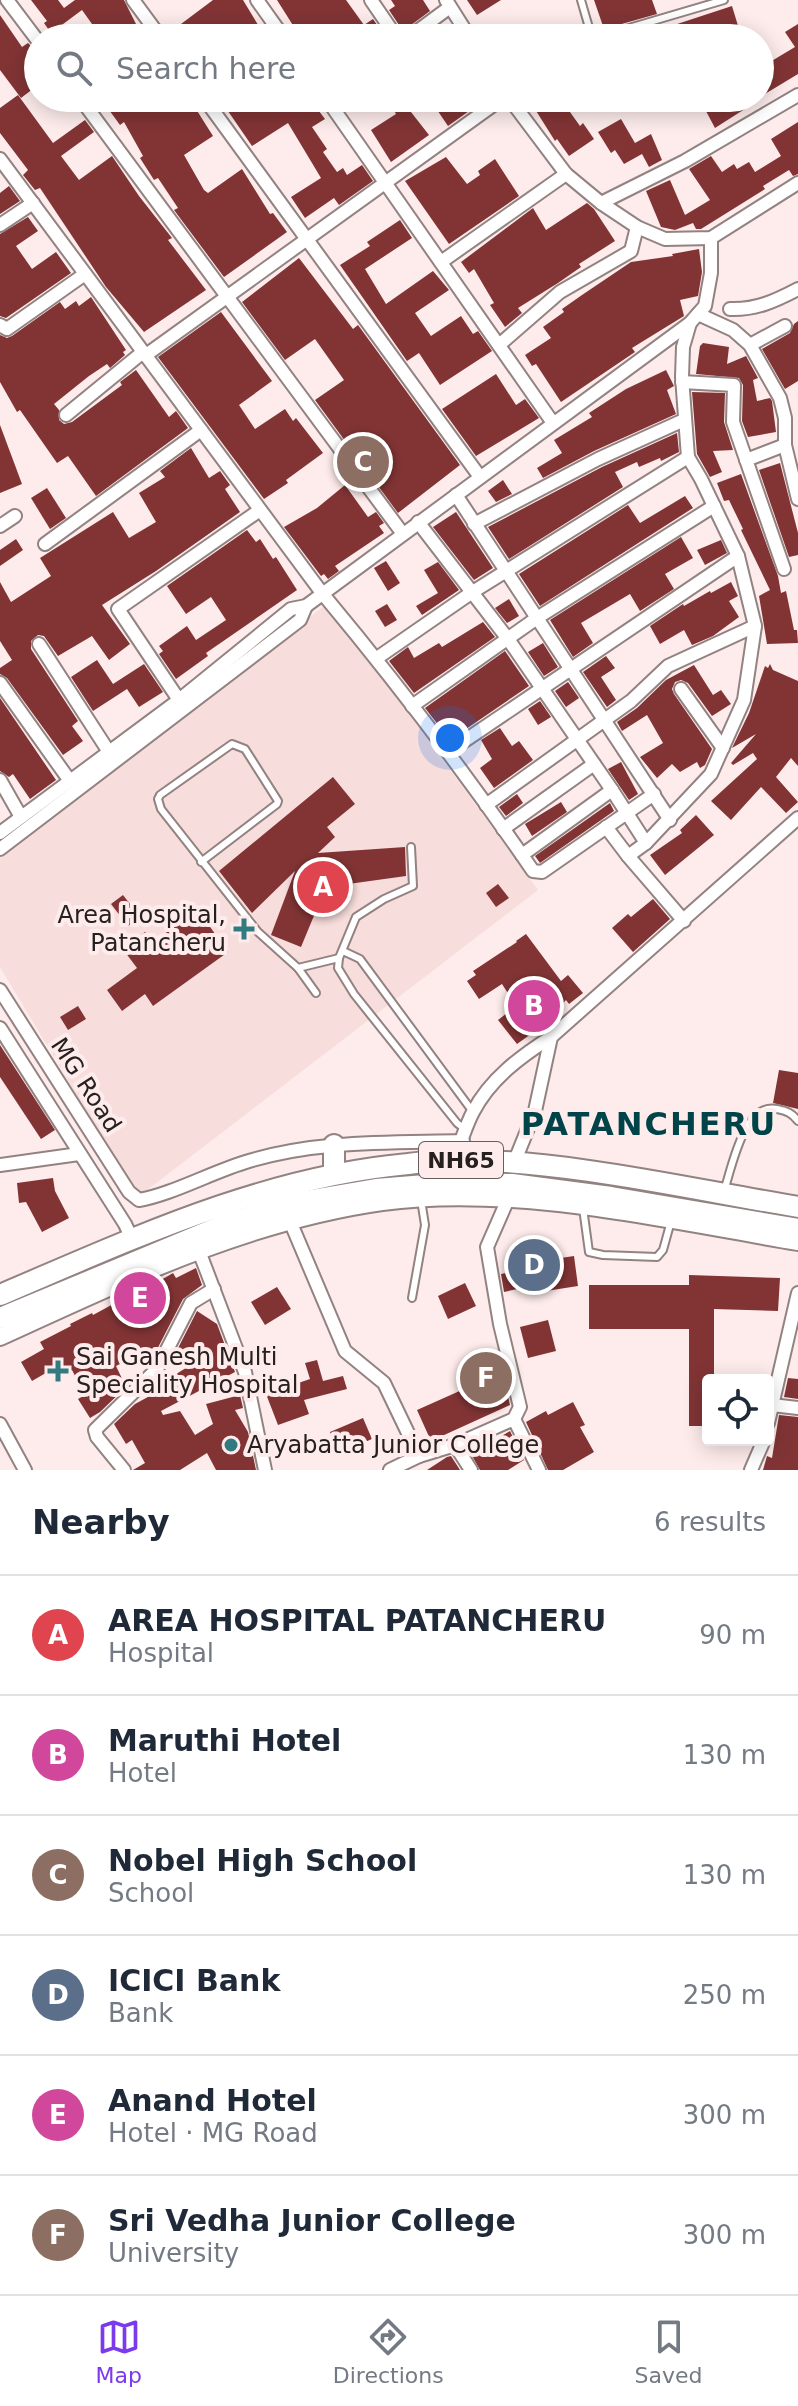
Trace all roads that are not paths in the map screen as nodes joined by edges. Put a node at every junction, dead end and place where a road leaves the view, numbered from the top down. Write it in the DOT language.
graph roads {
  1 [pos="7,0"];
  2 [pos="133,0"];
  3 [pos="257,0"];
  4 [pos="371,0"];
  5 [pos="581,0"];
  6 [pos="724,0"];
  7 [pos="448,4"];
  8 [pos="25,24"];
  9 [pos="151,24"];
  10 [pos="274,24"];
  11 [pos="387,24"];
  12 [pos="424,24"];
  13 [pos="461,24"];
  14 [pos="588,24"];
  15 [pos="636,24"];
  16 [pos="798,95"];
  17 [pos="774,109"];
  18 [pos="90,112"];
  19 [pos="214,112"];
  20 [pos="336,112"];
  21 [pos="486,112"];
  22 [pos="517,112"];
  23 [pos="769,112"];
  24 [pos="0,159"];
  25 [pos="566,174"];
  26 [pos="385,182"];
  27 [pos="798,183"];
  28 [pos="33,203"];
  29 [pos="601,203"];
  30 [pos="0,225"];
  31 [pos="637,227"];
  32 [pos="711,238"];
  33 [pos="307,239"];
  34 [pos="441,262"];
  35 [pos="85,274"];
  36 [pos="798,289"];
  37 [pos="227,296"];
  38 [pos="730,309"];
  39 [pos="694,318"];
  40 [pos="0,325"];
  41 [pos="785,326"];
  42 [pos="499,345"];
  43 [pos="750,345"];
  44 [pos="144,354"];
  45 [pos="682,382"];
  46 [pos="66,415"];
  47 [pos="684,420"];
  48 [pos="553,423"];
  49 [pos="201,430"];
  50 [pos="785,445"];
  51 [pos="688,457"];
  52 [pos="746,460"];
  53 [pos="480,477"];
  54 [pos="456,495"];
  55 [pos="798,499"];
  56 [pos="714,506"];
  57 [pos="260,510"];
  58 [pos="15,516"];
  59 [pos="418,522"];
  60 [pos="474,524"];
  61 [pos="0,526"];
  62 [pos="403,534"];
  63 [pos="45,544"];
  64 [pos="738,556"];
  65 [pos="784,569"];
  66 [pos="506,571"];
  67 [pos="322,593"];
  68 [pos="471,593"];
  69 [pos="306,606"];
  70 [pos="291,609"];
  71 [pos="537,618"];
  72 [pos="300,620"];
  73 [pos="755,626"];
  74 [pos="508,639"];
  75 [pos="39,644"];
  76 [pos="377,658"];
  77 [pos="572,670"];
  78 [pos="0,683"];
  79 [pos="681,689"];
  80 [pos="543,690"];
  81 [pos="179,700"];
  82 [pos="412,706"];
  83 [pos="604,720"];
  84 [pos="578,739"];
  85 [pos="723,748"];
  86 [pos="109,752"];
  87 [pos="448,752"];
  88 [pos="594,764"];
  89 [pos="0,780"];
  90 [pos="70,781"];
  91 [pos="612,790"];
  92 [pos="654,794"];
  93 [pos="486,805"];
  94 [pos="627,812"];
  95 [pos="21,817"];
  96 [pos="798,818"];
  97 [pos="670,820"];
  98 [pos="606,827"];
  99 [pos="503,829"];
  100 [pos="0,833"];
  101 [pos="646,843"];
  102 [pos="411,847"];
  103 [pos="0,849"];
  104 [pos="522,855"];
  105 [pos="628,856"];
  106 [pos="201,862"];
  107 [pos="684,921"];
  108 [pos="341,954"];
  109 [pos="298,968"];
  110 [pos="0,990"];
  111 [pos="316,993"];
  112 [pos="0,1028"];
  113 [pos="551,1037"];
  114 [pos="473,1112"];
  115 [pos="798,1121"];
  116 [pos="464,1135"];
  117 [pos="334,1145"];
  118 [pos="79,1154"];
  119 [pos="453,1160"];
  120 [pos="514,1163"];
  121 [pos="0,1165"];
  122 [pos="334,1174"];
  123 [pos="621,1176"];
  124 [pos="723,1194"];
  125 [pos="508,1199"];
  126 [pos="421,1200"];
  127 [pos="797,1204"];
  128 [pos="614,1205"];
  129 [pos="583,1208"];
  130 [pos="290,1221"];
  131 [pos="671,1221"];
  132 [pos="798,1229"];
  133 [pos="798,1242"];
  134 [pos="199,1251"];
  135 [pos="140,1255"];
  136 [pos="214,1289"];
  137 [pos="798,1293"];
  138 [pos="0,1295"];
  139 [pos="412,1298"];
  140 [pos="0,1318"];
  141 [pos="0,1337"];
  142 [pos="792,1343"];
  143 [pos="774,1399"];
  144 [pos="774,1405"];
  145 [pos="798,1408"];
  146 [pos="514,1419"];
  147 [pos="0,1424"];
  148 [pos="455,1445"];
  149 [pos="761,1446"];
  150 [pos="419,1456"];
  151 [pos="25,1470"];
  152 [pos="124,1470"];
  153 [pos="265,1470"];
  154 [pos="390,1470"];
  155 [pos="471,1470"];
  156 [pos="539,1470"];
  157 [pos="751,1470"];
  1 -- 8 [label="street"];
  2 -- 9 [label="street"];
  3 -- 10 [label="street"];
  4 -- 11 [label="street"];
  5 -- 14 [label="lane"];
  6 -- 15 [label="lane"];
  7 -- 12 [label="street"];
  7 -- 13 [label="street"];
  16 -- 17 [label="street"];
  18 -- 37 [label="street"];
  19 -- 33 [label="street"];
  20 -- 26 [label="street"];
  21 -- 26 [label="street"];
  22 -- 25 [label="street"];
  23 -- 29 [label="street"];
  24 -- 28 [label="street"];
  25 -- 29 [label="street"];
  25 -- 34 [label="street"];
  26 -- 33 [label="street"];
  26 -- 34 [label="street"];
  27 -- 32 [label="street"];
  28 -- 30 [label="street"];
  28 -- 35 [label="street"];
  29 -- 31 [label="street"];
  31 -- 32 [label="street"];
  31 -- 42 [label="street"];
  32 -- 39 [label="street"];
  33 -- 37 [label="street"];
  33 -- 53 [label="street"];
  34 -- 42 [label="street"];
  35 -- 40 [label="street"];
  35 -- 44 [label="street"];
  36 -- 38 [label="street"];
  37 -- 44 [label="street"];
  37 -- 62 [label="street"];
  39 -- 43 [label="street"];
  39 -- 45 [label="street"];
  39 -- 48 [label="street"];
  41 -- 43 [label="street"];
  42 -- 48 [label="street"];
  43 -- 50 [label="street"];
  44 -- 46 [label="street"];
  44 -- 49 [label="street"];
  45 -- 47 [label="street"];
  45 -- 52 [label="street"];
  47 -- 51 [label="street"];
  47 -- 60 [label="street"];
  48 -- 53 [label="street"];
  49 -- 57 [label="street"];
  49 -- 63 [label="street"];
  50 -- 52 [label="street"];
  50 -- 55 [label="street"];
  51 -- 56 [label="street"];
  51 -- 66 [label="street"];
  52 -- 65 [label="street"];
  53 -- 54 [label="street"];
  54 -- 59 [label="street"];
  54 -- 60 [label="street"];
  56 -- 64 [label="street"];
  56 -- 71 [label="street"];
  57 -- 67 [label="street"];
  57 -- 81 [label="street"];
  58 -- 61 [label="street"];
  59 -- 62 [label="street"];
  59 -- 68 [label="street"];
  60 -- 66 [label="street"];
  62 -- 67 [label="street"];
  64 -- 73 [label="street"];
  64 -- 77 [label="street"];
  66 -- 68 [label="street"];
  66 -- 71 [label="street"];
  67 -- 69 [label="street"];
  67 -- 76 [label="street"];
  68 -- 74 [label="street"];
  68 -- 76 [label="street"];
  69 -- 70 [label="street"];
  69 -- 72 [label="street"];
  70 -- 72 [label="street"];
  70 -- 81 [label="street"];
  71 -- 74 [label="street"];
  71 -- 77 [label="street"];
  72 -- 103 [label="street"];
  73 -- 83 [label="street"];
  73 -- 85 [label="street"];
  74 -- 80 [label="street"];
  74 -- 82 [label="street"];
  75 -- 86 [label="street"];
  76 -- 82 [label="street"];
  77 -- 80 [label="street"];
  77 -- 83 [label="street"];
  78 -- 90 [label="street"];
  79 -- 85 [label="street"];
  80 -- 84 [label="street"];
  80 -- 87 [label="street"];
  81 -- 86 [label="street"];
  82 -- 87 [label="street"];
  83 -- 84 [label="street"];
  83 -- 92 [label="street"];
  84 -- 88 [label="street"];
  84 -- 93 [label="street"];
  85 -- 97 [label="street"];
  86 -- 90 [label="street"];
  87 -- 93 [label="street"];
  88 -- 91 [label="street"];
  88 -- 99 [label="street"];
  89 -- 95 [label="street"];
  90 -- 95 [label="street"];
  91 -- 94 [label="street"];
  91 -- 104 [label="street"];
  92 -- 94 [label="street"];
  92 -- 97 [label="street"];
  93 -- 99 [label="street"];
  94 -- 98 [label="street"];
  94 -- 101 [label="street"];
  95 -- 100 [label="street"];
  96 -- 107 [label="street"];
  97 -- 101 [label="street"];
  98 -- 104 [label="street"];
  98 -- 105 [label="street"];
  99 -- 104 [label="street"];
  101 -- 105 [label="street"];
  102 -- 108 [label="lane"];
  105 -- 107 [label="street"];
  106 -- 106 [label="lane"];
  106 -- 109 [label="lane"];
  107 -- 113 [label="street"];
  108 -- 109 [label="lane"];
  108 -- 114 [label="lane"];
  108 -- 116 [label="lane"];
  109 -- 111 [label="lane"];
  110 -- 117 [label="street, MG Road"];
  112 -- 118 [label="street, MG Road"];
  113 -- 114 [label="street"];
  113 -- 120 [label="street"];
  114 -- 116 [label="street"];
  115 -- 124 [label="lane"];
  116 -- 117 [label="street"];
  116 -- 119 [label="street"];
  117 -- 122 [label="highway"];
  118 -- 121 [label="street"];
  118 -- 135 [label="street, MG Road"];
  119 -- 120 [label="highway, NH65"];
  119 -- 122 [label="highway, NH65"];
  120 -- 123 [label="highway, NH65"];
  122 -- 135 [label="highway, NH65"];
  123 -- 124 [label="highway, NH65"];
  123 -- 128 [label="street"];
  124 -- 127 [label="highway, NH65"];
  125 -- 126 [label="street"];
  125 -- 129 [label="street"];
  125 -- 146 [label="street"];
  126 -- 130 [label="street"];
  126 -- 139 [label="lane"];
  128 -- 129 [label="street"];
  128 -- 131 [label="street"];
  128 -- 132 [label="highway, NH65"];
  128 -- 135 [label="highway, NH65"];
  129 -- 131 [label="lane"];
  130 -- 134 [label="street"];
  130 -- 150 [label="street"];
  131 -- 133 [label="street"];
  134 -- 135 [label="street"];
  134 -- 136 [label="street"];
  135 -- 138 [label="highway, NH65"];
  135 -- 140 [label="highway, NH65"];
  135 -- 141 [label="street"];
  136 -- 152 [label="street"];
  136 -- 153 [label="street"];
  137 -- 142 [label="street"];
  142 -- 143 [label="street"];
  144 -- 145 [label="street"];
  146 -- 148 [label="street"];
  146 -- 156 [label="street"];
  147 -- 151 [label="street"];
  148 -- 150 [label="street"];
  148 -- 155 [label="street"];
  149 -- 157 [label="street"];
  150 -- 154 [label="street"];
}
